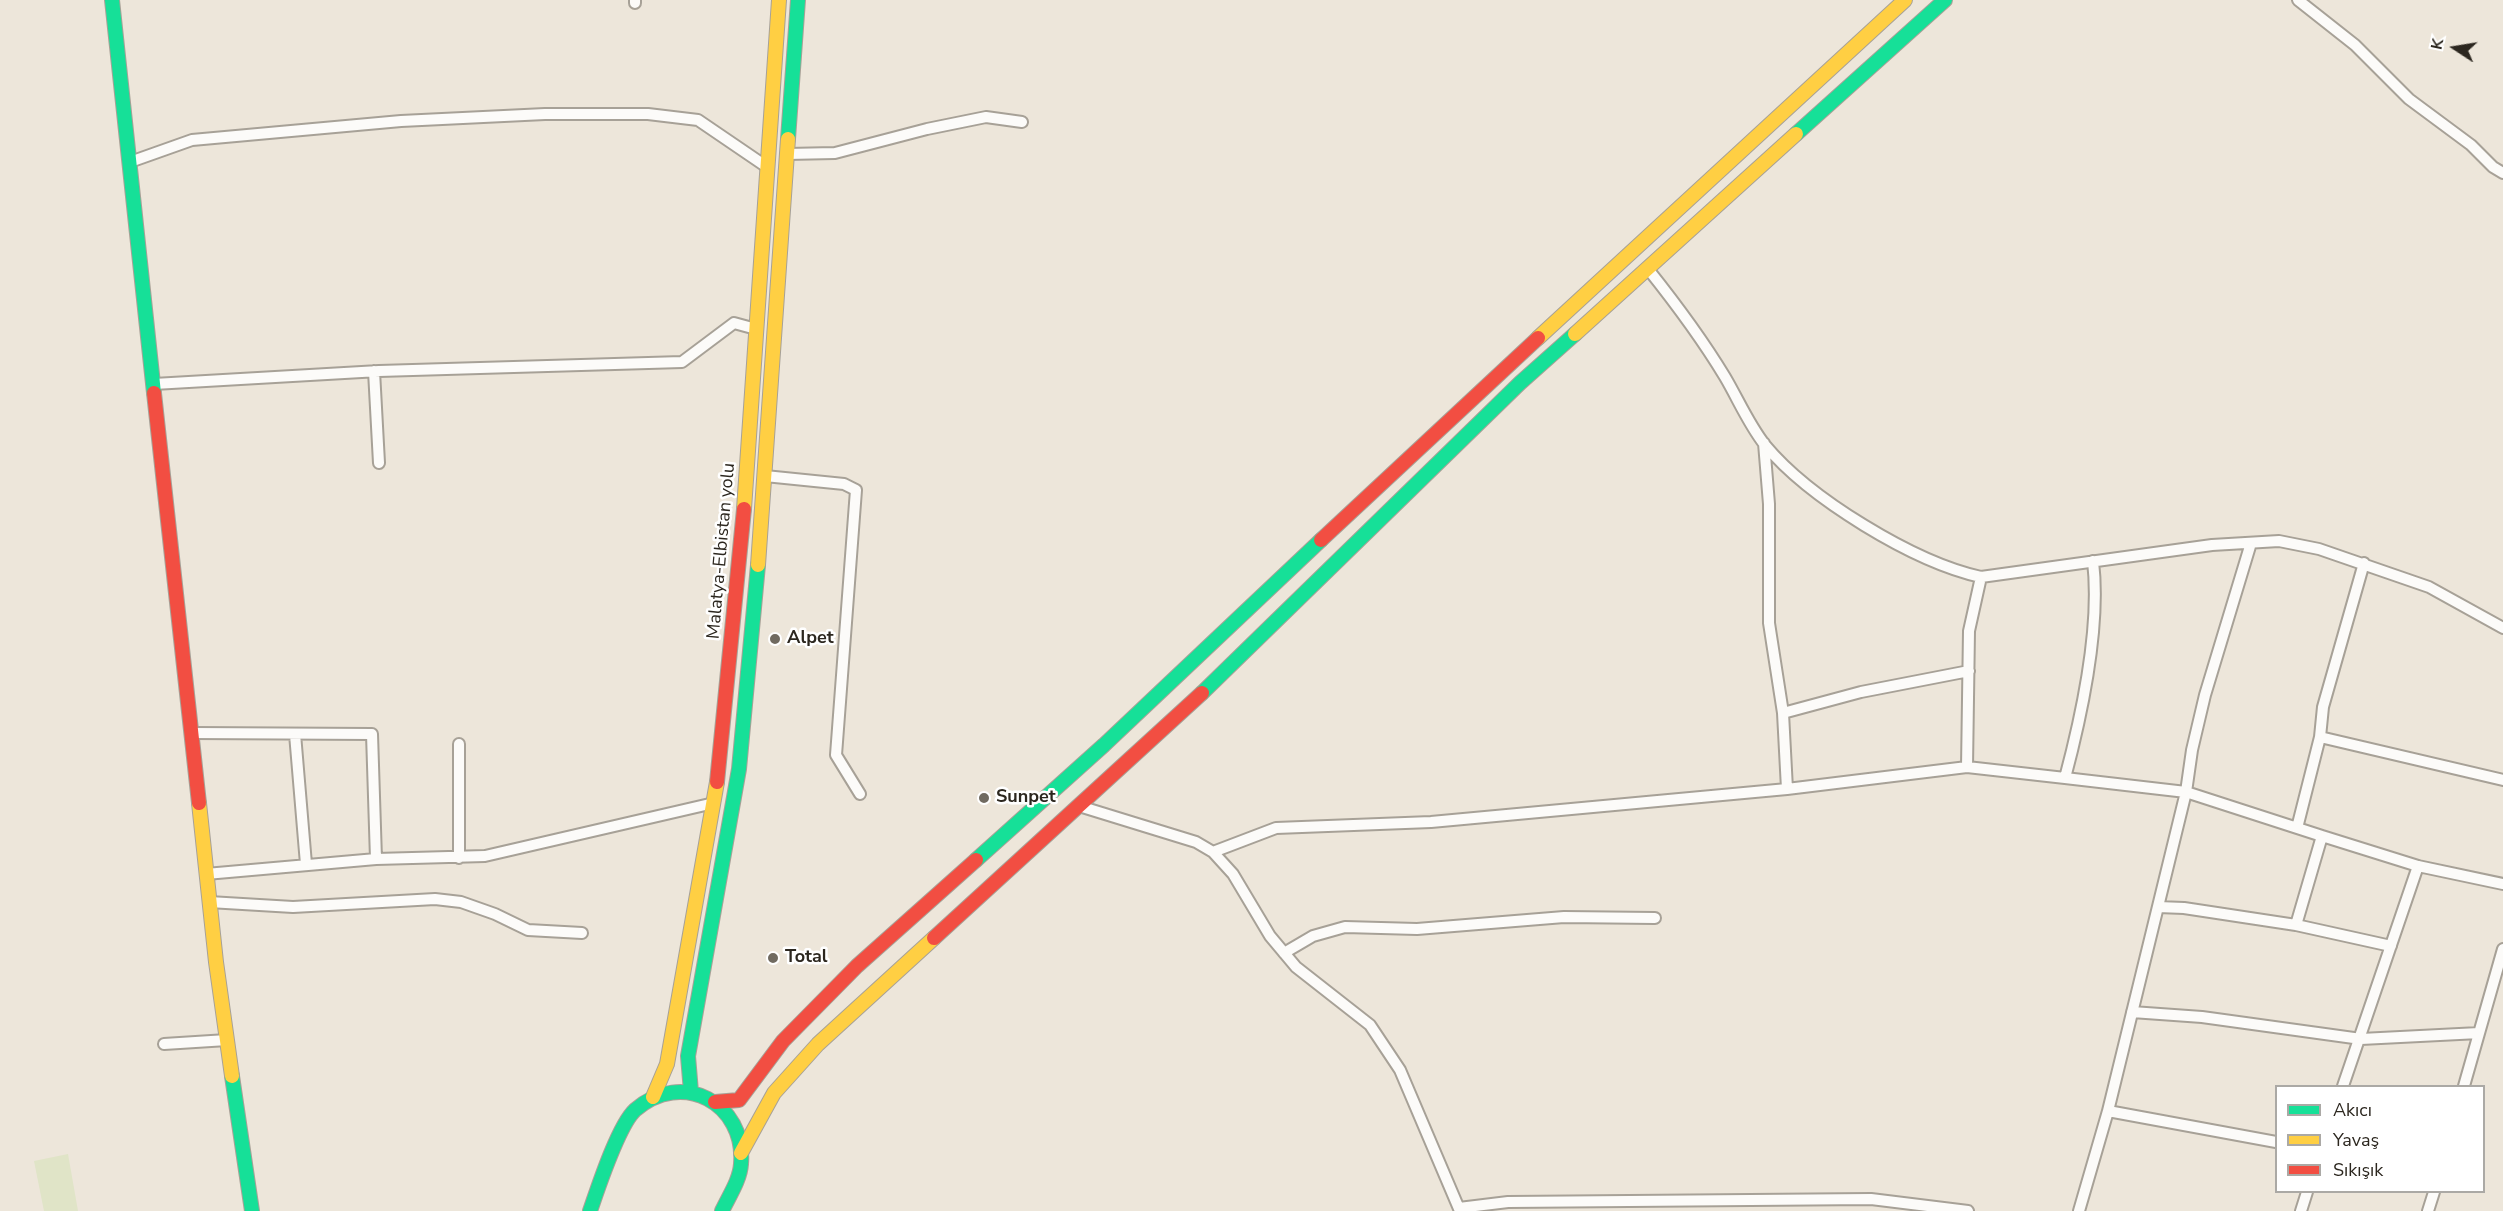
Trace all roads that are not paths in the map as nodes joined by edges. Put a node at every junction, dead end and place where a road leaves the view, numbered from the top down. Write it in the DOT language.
graph roads {
  1 [pos="112,0"];
  2 [pos="779,0"];
  3 [pos="798,0"];
  4 [pos="1905,0"];
  5 [pos="1945,0"];
  6 [pos="2298,0"];
  7 [pos="1022,122"];
  8 [pos="787,154"];
  9 [pos="130,162"];
  10 [pos="767,167"];
  11 [pos="2503,173"];
  12 [pos="1648,269"];
  13 [pos="756,329"];
  14 [pos="374,371"];
  15 [pos="154,384"];
  16 [pos="1764,443"];
  17 [pos="379,463"];
  18 [pos="765,476"];
  19 [pos="2251,543"];
  20 [pos="2093,561"];
  21 [pos="2364,563"];
  22 [pos="1981,577"];
  23 [pos="2503,628"];
  24 [pos="1969,671"];
  25 [pos="1783,713"];
  26 [pos="192,733"];
  27 [pos="296,734"];
  28 [pos="2320,737"];
  29 [pos="459,744"];
  30 [pos="1967,767"];
  31 [pos="2065,778"];
  32 [pos="2503,780"];
  33 [pos="1787,789"];
  34 [pos="2186,792"];
  35 [pos="860,794"];
  36 [pos="714,803"];
  37 [pos="1079,806"];
  38 [pos="2297,828"];
  39 [pos="2322,836"];
  40 [pos="1213,852"];
  41 [pos="459,858"];
  42 [pos="376,859"];
  43 [pos="306,864"];
  44 [pos="2418,866"];
  45 [pos="206,874"];
  46 [pos="2503,884"];
  47 [pos="209,902"];
  48 [pos="2158,907"];
  49 [pos="1656,918"];
  50 [pos="2296,925"];
  51 [pos="582,933"];
  52 [pos="2391,946"];
  53 [pos="2503,949"];
  54 [pos="1284,953"];
  55 [pos="2132,1012"];
  56 [pos="2479,1033"];
  57 [pos="2361,1039"];
  58 [pos="227,1040"];
  59 [pos="164,1044"];
  60 [pos="2343,1085"];
  61 [pos="2464,1085"];
  62 [pos="691,1092"];
  63 [pos="653,1097"];
  64 [pos="715,1102"];
  65 [pos="2108,1111"];
  66 [pos="2275,1142"];
  67 [pos="741,1153"];
  68 [pos="2306,1193"];
  69 [pos="2432,1193"];
  70 [pos="1871,1199"];
  71 [pos="723,1209"];
  72 [pos="1460,1209"];
  73 [pos="249,1210"];
  74 [pos="590,1211"];
  75 [pos="1867,1211"];
  76 [pos="1968,1211"];
  77 [pos="2079,1211"];
  78 [pos="2301,1211"];
  79 [pos="2428,1211"];
  1 -- 9 [label="main road"];
  2 -- 10 [label="main road, Malatya-Elbistan yolu"];
  3 -- 8 [label="main road, Malatya-Elbistan yolu"];
  4 -- 64 [label="main road"];
  5 -- 12 [label="main road"];
  6 -- 11 [label="street"];
  7 -- 8 [label="street"];
  8 -- 18 [label="main road, Malatya-Elbistan yolu"];
  9 -- 10 [label="street"];
  9 -- 15 [label="main road"];
  10 -- 13 [label="main road, Malatya-Elbistan yolu"];
  12 -- 16 [label="street"];
  12 -- 37 [label="main road"];
  13 -- 14 [label="street"];
  13 -- 36 [label="main road, Malatya-Elbistan yolu"];
  14 -- 15 [label="street"];
  14 -- 17 [label="street"];
  15 -- 26 [label="main road"];
  16 -- 22 [label="street"];
  16 -- 25 [label="street"];
  18 -- 35 [label="street"];
  18 -- 62 [label="main road, Malatya-Elbistan yolu"];
  19 -- 20 [label="street"];
  19 -- 21 [label="street"];
  19 -- 34 [label="street"];
  20 -- 22 [label="street"];
  20 -- 31 [label="street"];
  21 -- 23 [label="street"];
  21 -- 28 [label="street"];
  22 -- 24 [label="street"];
  24 -- 25 [label="street"];
  24 -- 30 [label="street"];
  25 -- 33 [label="street"];
  26 -- 27 [label="street"];
  26 -- 45 [label="main road"];
  27 -- 42 [label="street"];
  27 -- 43 [label="street"];
  28 -- 32 [label="street"];
  28 -- 38 [label="street"];
  29 -- 41 [label="street"];
  30 -- 31 [label="street"];
  30 -- 33 [label="street"];
  31 -- 34 [label="street"];
  33 -- 40 [label="street"];
  34 -- 38 [label="street"];
  34 -- 48 [label="street"];
  36 -- 41 [label="street"];
  36 -- 63 [label="main road, Malatya-Elbistan yolu"];
  37 -- 40 [label="street"];
  37 -- 67 [label="main road"];
  38 -- 39 [label="street"];
  39 -- 44 [label="street"];
  39 -- 50 [label="street"];
  40 -- 54 [label="street"];
  41 -- 42 [label="street"];
  42 -- 43 [label="street"];
  43 -- 45 [label="street"];
  44 -- 46 [label="street"];
  44 -- 52 [label="street"];
  45 -- 47 [label="main road"];
  47 -- 51 [label="street"];
  47 -- 58 [label="main road"];
  48 -- 50 [label="street"];
  48 -- 55 [label="street"];
  49 -- 54 [label="street"];
  50 -- 52 [label="street"];
  52 -- 57 [label="street"];
  53 -- 56 [label="street"];
  54 -- 72 [label="street"];
  55 -- 57 [label="street"];
  55 -- 65 [label="street"];
  56 -- 57 [label="street"];
  56 -- 61 [label="street"];
  57 -- 60 [label="street"];
  58 -- 59 [label="street"];
  58 -- 73 [label="main road"];
  62 -- 63 [label="main road"];
  62 -- 64 [label="main road"];
  63 -- 74 [label="main road"];
  64 -- 67 [label="main road"];
  65 -- 66 [label="street"];
  65 -- 77 [label="street"];
  67 -- 71 [label="main road"];
  68 -- 78 [label="street"];
  69 -- 79 [label="street"];
  70 -- 72 [label="street"];
  70 -- 75 [label="street"];
  70 -- 76 [label="street"];
}
